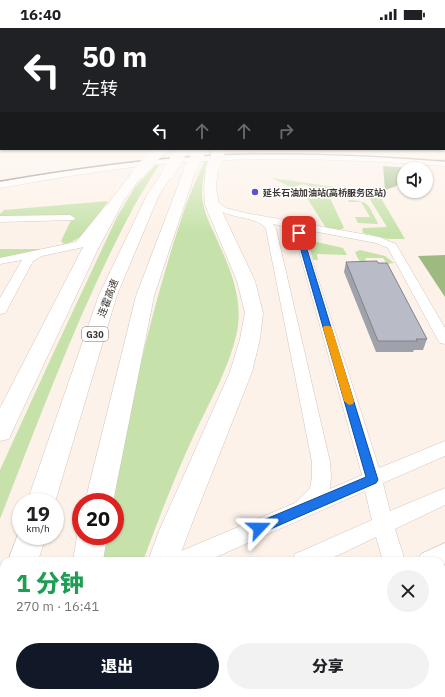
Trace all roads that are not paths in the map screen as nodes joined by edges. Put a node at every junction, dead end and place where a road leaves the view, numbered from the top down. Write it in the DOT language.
graph roads {
  1 [pos="87,170"];
  2 [pos="141,170"];
  3 [pos="170,170"];
  4 [pos="190,170"];
  5 [pos="212,170"];
  6 [pos="0,185"];
  7 [pos="124,193"];
  8 [pos="212,201"];
  9 [pos="70,218"];
  10 [pos="0,219"];
  11 [pos="260,219"];
  12 [pos="285,223"];
  13 [pos="41,253"];
  14 [pos="3,261"];
  15 [pos="0,310"];
  16 [pos="445,340"];
  17 [pos="0,432"];
  18 [pos="445,448"];
  19 [pos="372,480"];
  20 [pos="44,493"];
  21 [pos="101,493"];
  22 [pos="445,496"];
  23 [pos="302,510"];
  24 [pos="383,524"];
  25 [pos="28,545"];
  26 [pos="91,545"];
  27 [pos="24,557"];
  28 [pos="89,557"];
  29 [pos="164,557"];
  30 [pos="191,557"];
  31 [pos="312,557"];
  32 [pos="393,557"];
  1 -- 6 [label="main road"];
  2 -- 7 [label="highway, bridge"];
  3 -- 20 [label="highway, 连霍高速 / G30, bridge"];
  4 -- 21 [label="highway, bridge"];
  5 -- 8 [label="highway, bridge"];
  7 -- 13 [label="lane"];
  7 -- 17 [label="highway"];
  8 -- 11 [label="lane"];
  8 -- 29 [label="highway"];
  9 -- 10 [label="lane"];
  11 -- 12 [label="lane"];
  11 -- 23 [label="lane"];
  12 -- 16 [label="lane"];
  12 -- 19 [label="lane"];
  13 -- 14 [label="lane"];
  13 -- 15 [label="lane"];
  18 -- 19 [label="lane"];
  19 -- 23 [label="lane"];
  19 -- 24 [label="lane"];
  22 -- 24 [label="lane"];
  23 -- 30 [label="lane"];
  24 -- 31 [label="lane"];
  24 -- 32 [label="lane"];
  25 -- 27 [label="highway"];
  26 -- 28 [label="highway"];
}
